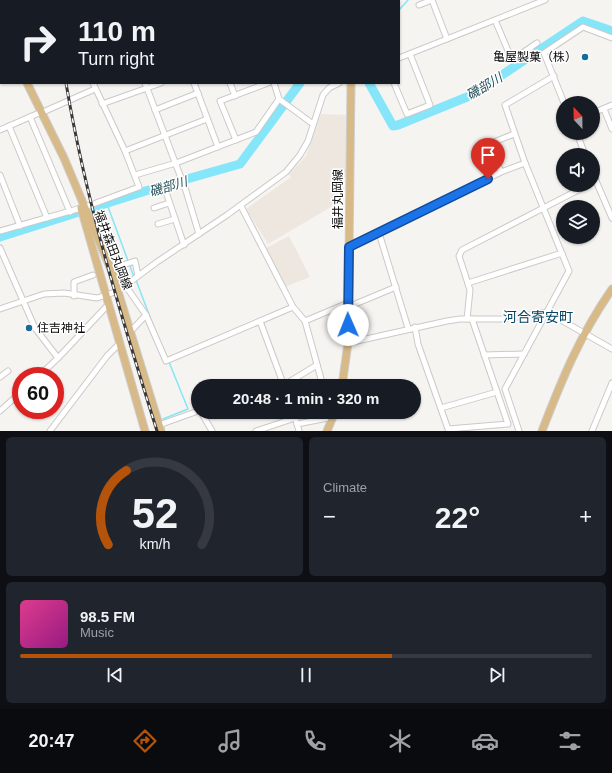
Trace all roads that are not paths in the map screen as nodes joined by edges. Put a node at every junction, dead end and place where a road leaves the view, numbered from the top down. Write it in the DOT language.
graph roads {
  1 [pos="432,0"];
  2 [pos="544,0"];
  3 [pos="538,1"];
  4 [pos="419,5"];
  5 [pos="495,20"];
  6 [pos="612,38"];
  7 [pos="447,39"];
  8 [pos="537,43"];
  9 [pos="410,54"];
  10 [pos="400,58"];
  11 [pos="554,76"];
  12 [pos="24,84"];
  13 [pos="28,84"];
  14 [pos="93,84"];
  15 [pos="156,84"];
  16 [pos="194,84"];
  17 [pos="230,84"];
  18 [pos="265,84"];
  19 [pos="274,84"];
  20 [pos="337,84"];
  21 [pos="351,84"];
  22 [pos="394,84"];
  23 [pos="146,86"];
  24 [pos="95,89"];
  25 [pos="198,93"];
  26 [pos="235,96"];
  27 [pos="561,96"];
  28 [pos="283,102"];
  29 [pos="102,104"];
  30 [pos="612,106"];
  31 [pos="604,109"];
  32 [pos="155,110"];
  33 [pos="600,110"];
  34 [pos="41,113"];
  35 [pos="30,117"];
  36 [pos="207,119"];
  37 [pos="313,124"];
  38 [pos="9,126"];
  39 [pos="612,129"];
  40 [pos="0,130"];
  41 [pos="514,134"];
  42 [pos="164,136"];
  43 [pos="236,140"];
  44 [pos="218,147"];
  45 [pos="125,151"];
  46 [pos="176,163"];
  47 [pos="525,163"];
  48 [pos="501,172"];
  49 [pos="0,175"];
  50 [pos="135,175"];
  51 [pos="165,189"];
  52 [pos="575,192"];
  53 [pos="599,192"];
  54 [pos="169,203"];
  55 [pos="241,206"];
  56 [pos="154,208"];
  57 [pos="544,208"];
  58 [pos="84,210"];
  59 [pos="70,212"];
  60 [pos="47,218"];
  61 [pos="175,218"];
  62 [pos="612,218"];
  63 [pos="158,224"];
  64 [pos="20,226"];
  65 [pos="0,231"];
  66 [pos="379,233"];
  67 [pos="199,234"];
  68 [pos="184,245"];
  69 [pos="349,247"];
  70 [pos="0,248"];
  71 [pos="562,253"];
  72 [pos="120,266"];
  73 [pos="93,276"];
  74 [pos="138,276"];
  75 [pos="468,283"];
  76 [pos="125,286"];
  77 [pos="396,287"];
  78 [pos="612,289"];
  79 [pos="118,291"];
  80 [pos="74,296"];
  81 [pos="107,296"];
  82 [pos="23,302"];
  83 [pos="110,305"];
  84 [pos="348,305"];
  85 [pos="293,307"];
  86 [pos="0,309"];
  87 [pos="547,312"];
  88 [pos="146,315"];
  89 [pos="470,319"];
  90 [pos="260,321"];
  91 [pos="305,321"];
  92 [pos="415,327"];
  93 [pos="408,328"];
  94 [pos="130,332"];
  95 [pos="583,333"];
  96 [pos="120,343"];
  97 [pos="348,343"];
  98 [pos="612,349"];
  99 [pos="524,354"];
  100 [pos="484,355"];
  101 [pos="58,358"];
  102 [pos="317,365"];
  103 [pos="48,367"];
  104 [pos="8,371"];
  105 [pos="0,377"];
  106 [pos="281,379"];
  107 [pos="295,379"];
  108 [pos="320,379"];
  109 [pos="343,379"];
  110 [pos="612,383"];
  111 [pos="497,392"];
  112 [pos="12,400"];
  113 [pos="441,408"];
  114 [pos="0,410"];
  115 [pos="191,414"];
  116 [pos="205,419"];
  117 [pos="293,419"];
  118 [pos="295,419"];
  119 [pos="315,419"];
  120 [pos="331,419"];
  121 [pos="297,424"];
  122 [pos="160,428"];
  123 [pos="268,429"];
  124 [pos="50,431"];
  125 [pos="146,431"];
  126 [pos="212,431"];
  127 [pos="256,431"];
  128 [pos="300,431"];
  129 [pos="327,431"];
  130 [pos="518,431"];
  131 [pos="542,431"];
  132 [pos="592,431"];
  1 -- 4 [label="street"];
  1 -- 7 [label="street"];
  2 -- 3 [label="street"];
  3 -- 5 [label="street"];
  5 -- 7 [label="street"];
  5 -- 8 [label="street"];
  6 -- 11 [label="street"];
  7 -- 9 [label="street"];
  9 -- 10 [label="street"];
  9 -- 22 [label="street"];
  11 -- 27 [label="street"];
  11 -- 41 [label="street"];
  12 -- 34 [label="main road, 福井森田丸岡線"];
  13 -- 34 [label="main road, 福井森田丸岡線"];
  14 -- 24 [label="street"];
  15 -- 23 [label="street"];
  16 -- 25 [label="street"];
  17 -- 26 [label="street"];
  18 -- 26 [label="street"];
  19 -- 28 [label="street"];
  20 -- 37 [label="street"];
  21 -- 69 [label="main road, 福井丸岡線"];
  23 -- 29 [label="street"];
  23 -- 32 [label="street"];
  24 -- 29 [label="street"];
  24 -- 34 [label="street"];
  25 -- 32 [label="street"];
  25 -- 36 [label="street"];
  26 -- 43 [label="street"];
  28 -- 37 [label="street"];
  28 -- 43 [label="street"];
  29 -- 45 [label="street"];
  30 -- 31 [label="street"];
  31 -- 33 [label="street"];
  31 -- 39 [label="street"];
  32 -- 42 [label="street"];
  34 -- 35 [label="street"];
  34 -- 58 [label="main road, 福井森田丸岡線"];
  35 -- 38 [label="street"];
  35 -- 59 [label="street"];
  36 -- 42 [label="street"];
  36 -- 44 [label="street"];
  37 -- 55 [label="street"];
  38 -- 40 [label="street"];
  38 -- 60 [label="street"];
  41 -- 47 [label="street"];
  41 -- 48 [label="street"];
  42 -- 45 [label="street"];
  42 -- 46 [label="street"];
  43 -- 44 [label="street"];
  44 -- 46 [label="street"];
  45 -- 50 [label="street"];
  46 -- 50 [label="street"];
  46 -- 67 [label="street"];
  47 -- 48 [label="street"];
  47 -- 57 [label="street"];
  48 -- 66 [label="street"];
  49 -- 64 [label="street"];
  50 -- 58 [label="street"];
  51 -- 54 [label="street"];
  52 -- 57 [label="street"];
  53 -- 62 [label="street"];
  54 -- 56 [label="street"];
  54 -- 61 [label="street"];
  55 -- 67 [label="street"];
  55 -- 85 [label="street"];
  57 -- 71 [label="street"];
  57 -- 75 [label="street"];
  58 -- 59 [label="street"];
  58 -- 79 [label="main road, 福井森田丸岡線"];
  58 -- 81 [label="main road, 福井森田丸岡線"];
  59 -- 60 [label="street"];
  60 -- 64 [label="street"];
  61 -- 63 [label="street"];
  61 -- 68 [label="street"];
  64 -- 65 [label="street"];
  66 -- 69 [label="street"];
  66 -- 77 [label="street"];
  67 -- 68 [label="street"];
  68 -- 74 [label="street"];
  69 -- 84 [label="main road, 福井丸岡線"];
  70 -- 82 [label="street"];
  71 -- 75 [label="street"];
  71 -- 87 [label="street"];
  72 -- 74 [label="street"];
  73 -- 80 [label="street"];
  74 -- 76 [label="street"];
  75 -- 89 [label="street"];
  76 -- 79 [label="street"];
  76 -- 88 [label="street"];
  77 -- 84 [label="street"];
  77 -- 93 [label="street"];
  78 -- 95 [label="main road"];
  79 -- 81 [label="street"];
  79 -- 94 [label="main road, 福井森田丸岡線"];
  80 -- 81 [label="street"];
  80 -- 82 [label="street"];
  81 -- 83 [label="main road, 福井森田丸岡線"];
  82 -- 86 [label="street"];
  82 -- 101 [label="street"];
  83 -- 96 [label="main road, 福井森田丸岡線"];
  83 -- 101 [label="street"];
  84 -- 91 [label="street"];
  84 -- 97 [label="main road, 福井丸岡線"];
  85 -- 90 [label="street"];
  85 -- 91 [label="street"];
  87 -- 89 [label="street"];
  87 -- 95 [label="street"];
  87 -- 99 [label="street"];
  88 -- 90 [label="street"];
  88 -- 94 [label="street"];
  89 -- 92 [label="street"];
  89 -- 100 [label="street"];
  90 -- 106 [label="street"];
  91 -- 102 [label="street"];
  92 -- 93 [label="street"];
  92 -- 113 [label="street"];
  93 -- 97 [label="street"];
  94 -- 122 [label="main road, 福井森田丸岡線"];
  95 -- 98 [label="street"];
  95 -- 131 [label="main road"];
  96 -- 124 [label="street"];
  96 -- 125 [label="main road, 福井森田丸岡線"];
  97 -- 109 [label="main road, 福井丸岡線"];
  99 -- 100 [label="street"];
  99 -- 130 [label="street"];
  100 -- 111 [label="street"];
  101 -- 103 [label="street"];
  102 -- 107 [label="street"];
  102 -- 108 [label="street"];
  104 -- 105 [label="street"];
  110 -- 132 [label="street"];
  111 -- 113 [label="street"];
  111 -- 113 [label="street"];
  112 -- 114 [label="street"];
  115 -- 122 [label="street"];
  116 -- 126 [label="street"];
  117 -- 123 [label="street"];
  118 -- 121 [label="street"];
  119 -- 121 [label="street"];
  120 -- 129 [label="main road"];
  121 -- 128 [label="street"];
  123 -- 127 [label="street"];
}
